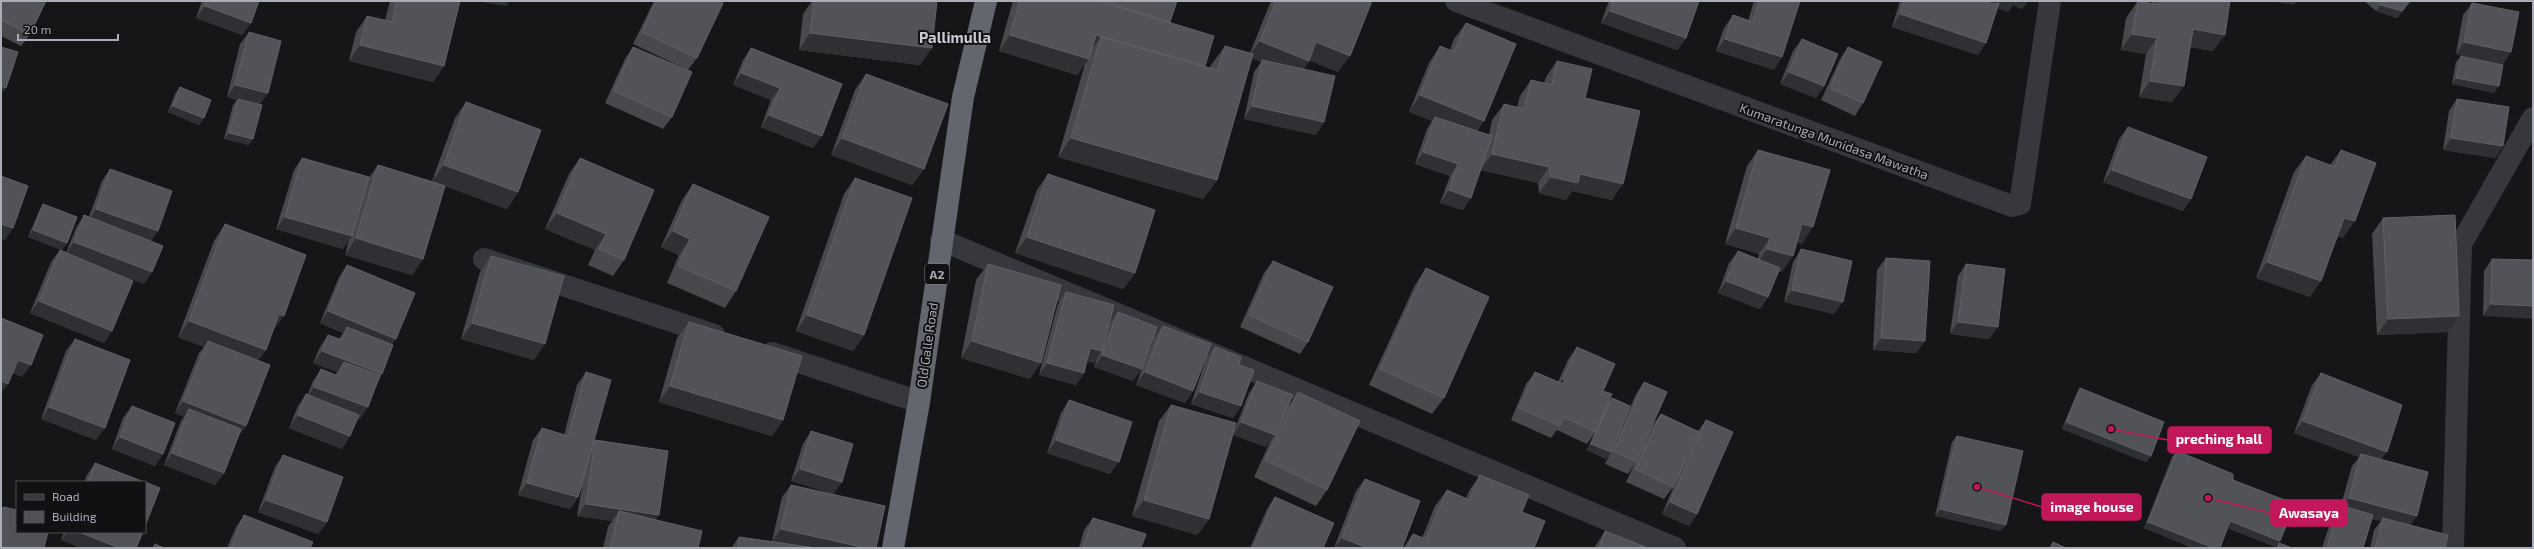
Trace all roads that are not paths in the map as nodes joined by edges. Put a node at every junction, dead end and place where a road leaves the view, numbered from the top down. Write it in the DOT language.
graph roads {
  1 [pos="986,1"];
  2 [pos="1456,1"];
  3 [pos="2050,1"];
  4 [pos="2533,118"];
  5 [pos="941,240"];
  6 [pos="484,259"];
  7 [pos="732,340"];
  8 [pos="754,348"];
  9 [pos="919,402"];
  10 [pos="893,548"];
  11 [pos="1675,548"];
  12 [pos="2453,548"];
  1 -- 5 [label="highway, Old Galle Road / A2"];
  2 -- 3 [label="street, Kumaratunga Munidasa Mawatha"];
  4 -- 12 [label="street"];
  5 -- 9 [label="highway, Old Galle Road / A2"];
  5 -- 11 [label="street"];
  6 -- 7 [label="street"];
  8 -- 9 [label="street"];
  9 -- 10 [label="highway, Old Galle Road / A2"];
}
